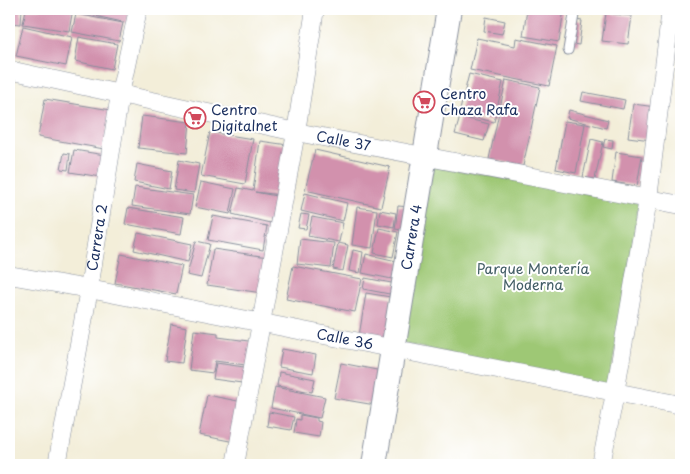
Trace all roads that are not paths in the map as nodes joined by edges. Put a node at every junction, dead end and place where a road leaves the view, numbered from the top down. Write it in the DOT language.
graph roads {
  1 [pos="138,9"];
  2 [pos="315,9"];
  3 [pos="450,9"];
  4 [pos="575,9"];
  5 [pos="671,9"];
  6 [pos="568,50"];
  7 [pos="9,70"];
  8 [pos="120,94"];
  9 [pos="296,132"];
  10 [pos="426,157"];
  11 [pos="648,199"];
  12 [pos="681,205"];
  13 [pos="9,275"];
  14 [pos="89,288"];
  15 [pos="262,323"];
  16 [pos="394,349"];
  17 [pos="615,392"];
  18 [pos="681,405"];
  19 [pos="57,465"];
  20 [pos="235,465"];
  21 [pos="374,465"];
  22 [pos="601,465"];
  1 -- 8 [label="street, Carrera 2"];
  2 -- 9 [label="street"];
  3 -- 10 [label="street, Carrera 4"];
  4 -- 6 [label="lane"];
  5 -- 11 [label="street"];
  7 -- 8 [label="street, Calle 37"];
  8 -- 9 [label="street, Calle 37"];
  8 -- 14 [label="street, Carrera 2"];
  9 -- 10 [label="street, Calle 37"];
  9 -- 15 [label="street"];
  10 -- 11 [label="street, Calle 37"];
  10 -- 16 [label="street, Carrera 4"];
  11 -- 12 [label="street, Calle 37"];
  11 -- 17 [label="street"];
  13 -- 14 [label="street, Calle 36"];
  14 -- 15 [label="street, Calle 36"];
  14 -- 19 [label="street, Carrera 2"];
  15 -- 16 [label="street, Calle 36"];
  15 -- 20 [label="street"];
  16 -- 17 [label="street, Calle 36"];
  16 -- 21 [label="street, Carrera 4"];
  17 -- 18 [label="street, Calle 36"];
  17 -- 22 [label="street"];
}
